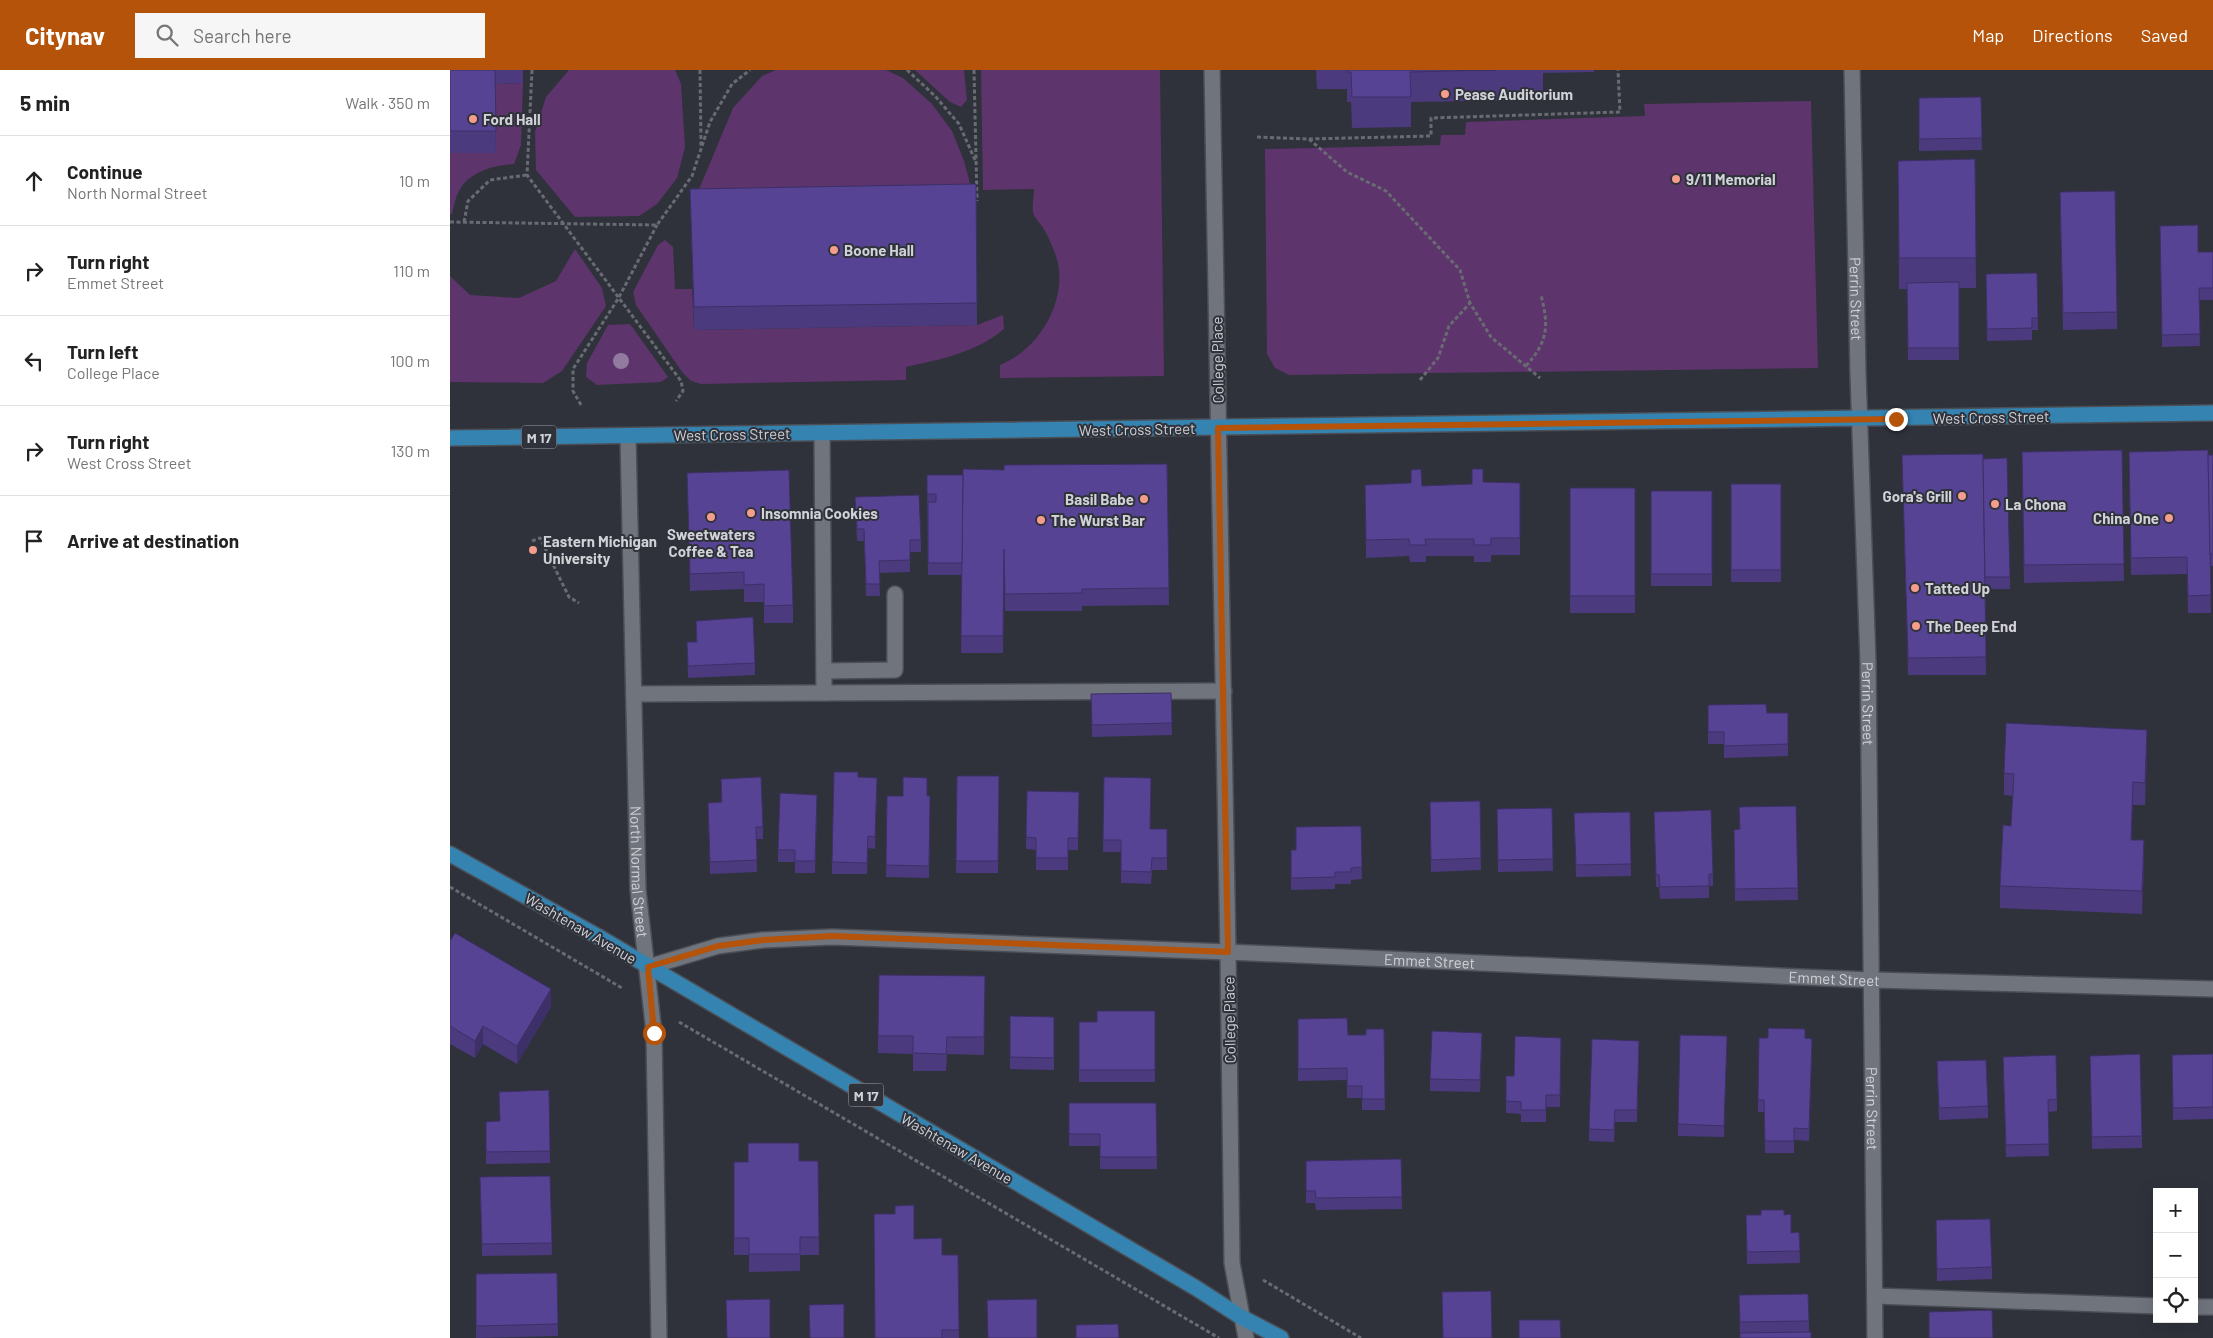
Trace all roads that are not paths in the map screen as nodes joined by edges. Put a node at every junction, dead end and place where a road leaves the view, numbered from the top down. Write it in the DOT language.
graph roads {
  1 [pos="1212,70"];
  2 [pos="1852,70"];
  3 [pos="2213,414"];
  4 [pos="1859,419"];
  5 [pos="1218,428"];
  6 [pos="822,433"];
  7 [pos="628,436"];
  8 [pos="450,438"];
  9 [pos="895,594"];
  10 [pos="824,671"];
  11 [pos="1224,690"];
  12 [pos="824,693"];
  13 [pos="634,694"];
  14 [pos="450,854"];
  15 [pos="1228,952"];
  16 [pos="648,967"];
  17 [pos="1872,980"];
  18 [pos="2213,989"];
  19 [pos="1875,1296"];
  20 [pos="2153,1306"];
  21 [pos="2198,1307"];
  22 [pos="2213,1307"];
  23 [pos="1241,1317"];
  24 [pos="659,1338"];
  25 [pos="1246,1338"];
  26 [pos="1281,1338"];
  27 [pos="1876,1338"];
  1 -- 5 [label="street, College Place"];
  2 -- 4 [label="street, Perrin Street"];
  3 -- 4 [label="main road, West Cross Street / M 17"];
  4 -- 5 [label="main road, West Cross Street / M 17"];
  4 -- 17 [label="street, Perrin Street"];
  5 -- 6 [label="main road, West Cross Street / M 17"];
  5 -- 11 [label="street, College Place"];
  6 -- 7 [label="main road, West Cross Street / M 17"];
  6 -- 10 [label="street"];
  7 -- 8 [label="main road, West Cross Street / M 17"];
  7 -- 13 [label="street, North Normal Street"];
  9 -- 10 [label="street"];
  10 -- 12 [label="street"];
  11 -- 12 [label="street"];
  11 -- 15 [label="street, College Place"];
  12 -- 13 [label="street"];
  13 -- 16 [label="street, North Normal Street"];
  14 -- 16 [label="main road, Washtenaw Avenue / M 17"];
  15 -- 16 [label="street, Emmet Street"];
  15 -- 17 [label="street, Emmet Street"];
  15 -- 23 [label="street, College Place"];
  16 -- 23 [label="main road, Washtenaw Avenue / M 17"];
  16 -- 24 [label="street, North Normal Street"];
  17 -- 18 [label="street, Emmet Street"];
  17 -- 19 [label="street, Perrin Street"];
  19 -- 20 [label="street"];
  19 -- 27 [label="street, Perrin Street"];
  21 -- 22 [label="street"];
  23 -- 25 [label="street, College Place"];
  23 -- 26 [label="main road, Washtenaw Avenue / M 17"];
}
